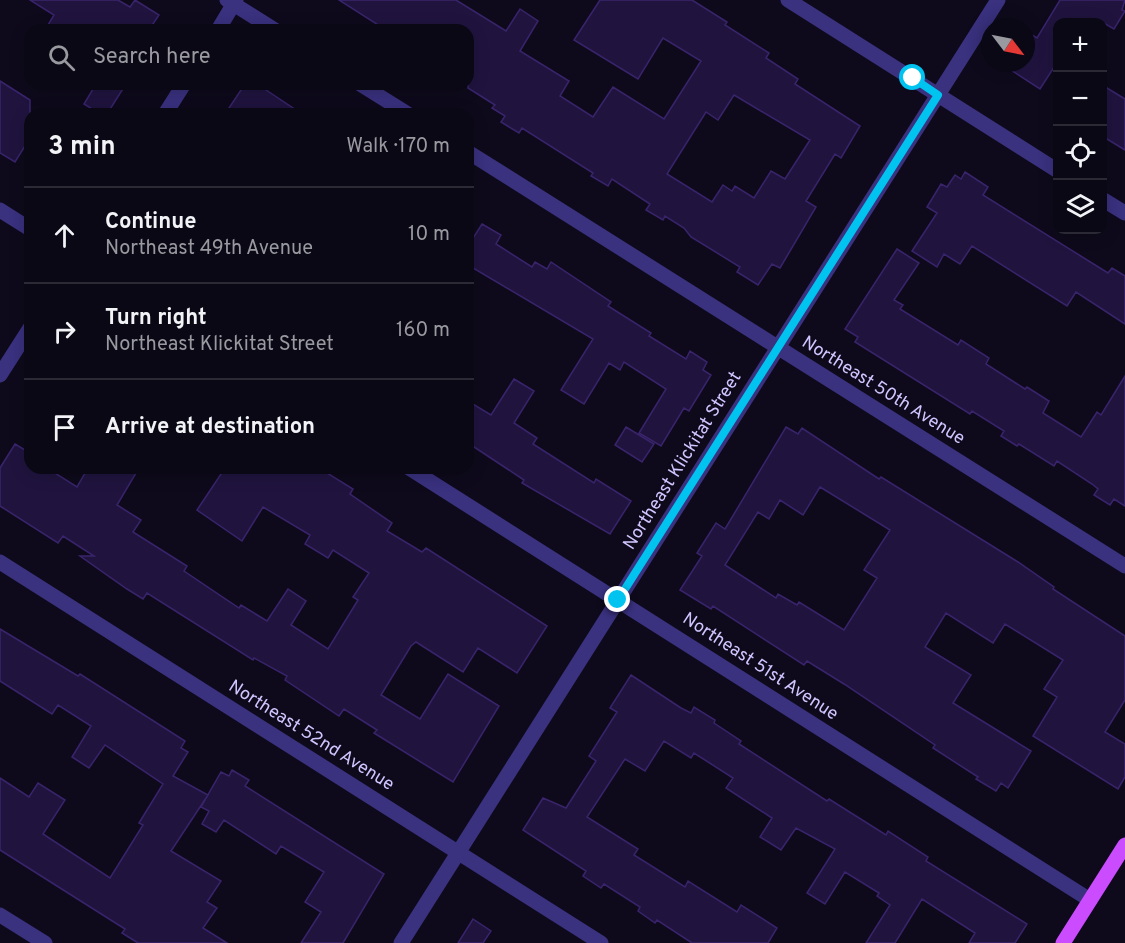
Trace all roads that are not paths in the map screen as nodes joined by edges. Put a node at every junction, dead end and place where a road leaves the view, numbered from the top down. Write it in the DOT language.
graph roads {
  1 [pos="789,0"];
  2 [pos="998,0"];
  3 [pos="232,1"];
  4 [pos="221,24"];
  5 [pos="265,24"];
  6 [pos="180,90"];
  7 [pos="370,90"];
  8 [pos="938,95"];
  9 [pos="169,108"];
  10 [pos="398,108"];
  11 [pos="474,156"];
  12 [pos="1053,168"];
  13 [pos="1107,202"];
  14 [pos="0,210"];
  15 [pos="1125,213"];
  16 [pos="24,225"];
  17 [pos="24,337"];
  18 [pos="778,348"];
  19 [pos="0,375"];
  20 [pos="418,474"];
  21 [pos="0,562"];
  22 [pos="1125,566"];
  23 [pos="618,600"];
  24 [pos="1125,845"];
  25 [pos="459,852"];
  26 [pos="1090,900"];
  27 [pos="0,915"];
  28 [pos="45,943"];
  29 [pos="401,943"];
  30 [pos="601,943"];
  31 [pos="1063,943"];
  1 -- 8 [label="street"];
  2 -- 8 [label="street, Northeast Klickitat Street"];
  3 -- 4 [label="street"];
  3 -- 5 [label="street"];
  6 -- 9 [label="street"];
  7 -- 10 [label="street"];
  8 -- 12 [label="street"];
  8 -- 18 [label="street, Northeast Klickitat Street"];
  11 -- 18 [label="street, Northeast 50th Avenue"];
  13 -- 15 [label="street"];
  14 -- 16 [label="street"];
  17 -- 19 [label="street"];
  18 -- 22 [label="street, Northeast 50th Avenue"];
  18 -- 23 [label="street, Northeast Klickitat Street"];
  20 -- 23 [label="street, Northeast 51st Avenue"];
  21 -- 25 [label="street, Northeast 52nd Avenue"];
  23 -- 25 [label="street, Northeast Klickitat Street"];
  23 -- 26 [label="street, Northeast 51st Avenue"];
  24 -- 26 [label="main road"];
  25 -- 29 [label="street, Northeast Klickitat Street"];
  25 -- 30 [label="street, Northeast 52nd Avenue"];
  26 -- 31 [label="main road"];
  27 -- 28 [label="street"];
}
